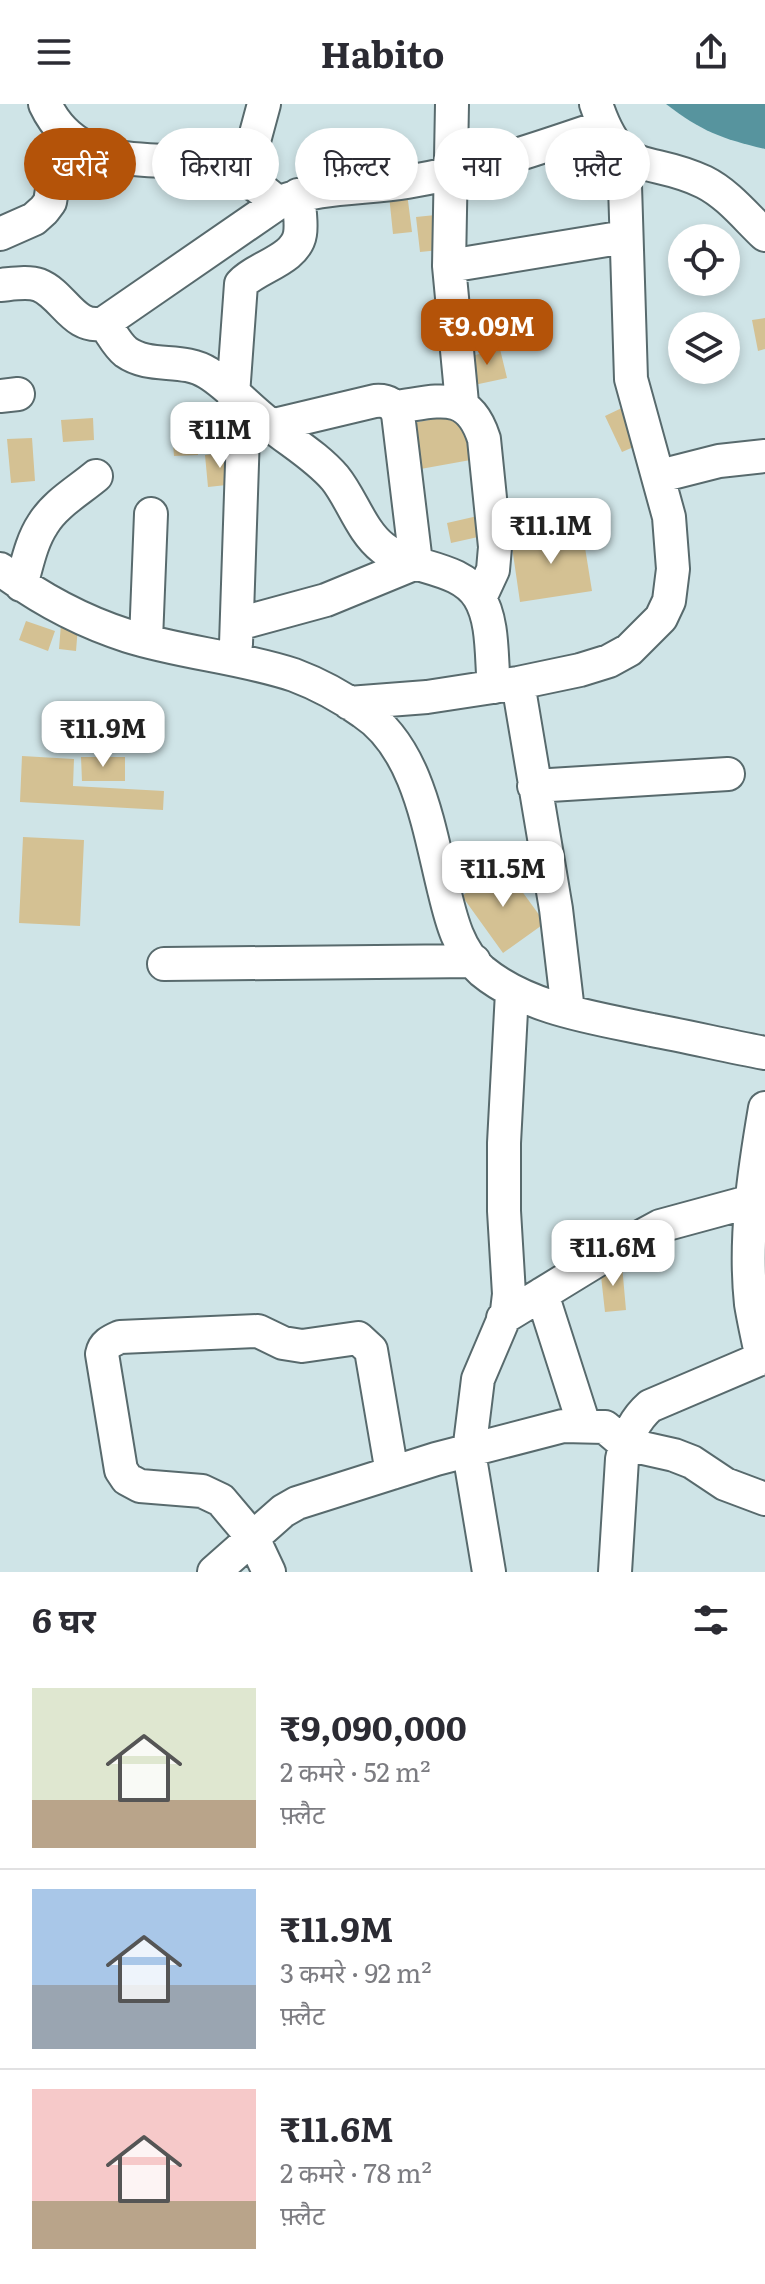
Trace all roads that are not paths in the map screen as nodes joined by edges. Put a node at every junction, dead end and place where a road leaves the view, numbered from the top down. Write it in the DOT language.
graph roads {
  1 [pos="45,104"];
  2 [pos="264,104"];
  3 [pos="452,104"];
  4 [pos="600,115"];
  5 [pos="60,128"];
  6 [pos="258,128"];
  7 [pos="452,128"];
  8 [pos="529,150"];
  9 [pos="650,165"];
  10 [pos="434,177"];
  11 [pos="279,195"];
  12 [pos="288,199"];
  13 [pos="50,200"];
  14 [pos="450,200"];
  15 [pos="625,200"];
  16 [pos="0,234"];
  17 [pos="765,235"];
  18 [pos="625,237"];
  19 [pos="449,266"];
  20 [pos="0,285"];
  21 [pos="104,323"];
  22 [pos="238,399"];
  23 [pos="462,403"];
  24 [pos="395,407"];
  25 [pos="270,426"];
  26 [pos="765,456"];
  27 [pos="96,476"];
  28 [pos="660,476"];
  29 [pos="151,514"];
  30 [pos="416,563"];
  31 [pos="11,577"];
  32 [pos="480,598"];
  33 [pos="238,624"];
  34 [pos="146,640"];
  35 [pos="234,660"];
  36 [pos="506,685"];
  37 [pos="349,703"];
  38 [pos="728,774"];
  39 [pos="534,786"];
  40 [pos="474,961"];
  41 [pos="164,964"];
  42 [pos="512,992"];
  43 [pos="568,1011"];
  44 [pos="762,1043"];
  45 [pos="765,1108"];
  46 [pos="752,1201"];
  47 [pos="542,1294"];
  48 [pos="503,1318"];
  49 [pos="763,1358"];
  50 [pos="584,1425"];
  51 [pos="625,1444"];
  52 [pos="469,1452"];
  53 [pos="392,1473"];
  54 [pos="765,1499"];
  55 [pos="253,1538"];
  56 [pos="214,1572"];
  57 [pos="269,1572"];
  58 [pos="489,1572"];
  59 [pos="615,1572"];
  1 -- 5 [label="street"];
  2 -- 6 [label="street"];
  3 -- 7 [label="street"];
  4 -- 8 [label="street"];
  9 -- 17 [label="street"];
  10 -- 12 [label="street"];
  11 -- 12 [label="street"];
  12 -- 21 [label="street"];
  12 -- 22 [label="street"];
  13 -- 16 [label="street"];
  14 -- 19 [label="street"];
  15 -- 18 [label="street"];
  18 -- 19 [label="street"];
  18 -- 28 [label="street"];
  19 -- 23 [label="street"];
  20 -- 21 [label="street"];
  21 -- 22 [label="street"];
  22 -- 25 [label="street"];
  22 -- 33 [label="street"];
  23 -- 24 [label="street"];
  23 -- 32 [label="street"];
  24 -- 25 [label="street"];
  24 -- 30 [label="street"];
  25 -- 30 [label="street"];
  26 -- 28 [label="street"];
  27 -- 31 [label="street"];
  28 -- 36 [label="street"];
  29 -- 34 [label="street"];
  30 -- 32 [label="street"];
  30 -- 33 [label="street"];
  31 -- 34 [label="street"];
  32 -- 36 [label="street"];
  33 -- 35 [label="street"];
  34 -- 35 [label="street"];
  35 -- 37 [label="street"];
  36 -- 37 [label="street"];
  36 -- 39 [label="street"];
  37 -- 40 [label="street"];
  38 -- 39 [label="street"];
  39 -- 43 [label="street"];
  40 -- 41 [label="street"];
  40 -- 42 [label="street"];
  42 -- 43 [label="street"];
  42 -- 48 [label="street"];
  43 -- 44 [label="street"];
  45 -- 46 [label="street"];
  46 -- 47 [label="street"];
  46 -- 49 [label="street"];
  47 -- 48 [label="street"];
  47 -- 50 [label="street"];
  48 -- 52 [label="street"];
  49 -- 51 [label="street"];
  50 -- 51 [label="street"];
  50 -- 52 [label="street"];
  51 -- 54 [label="street"];
  51 -- 59 [label="street"];
  52 -- 53 [label="street"];
  52 -- 58 [label="street"];
  53 -- 55 [label="street"];
  53 -- 55 [label="street"];
  55 -- 56 [label="street"];
  55 -- 57 [label="street"];
}
